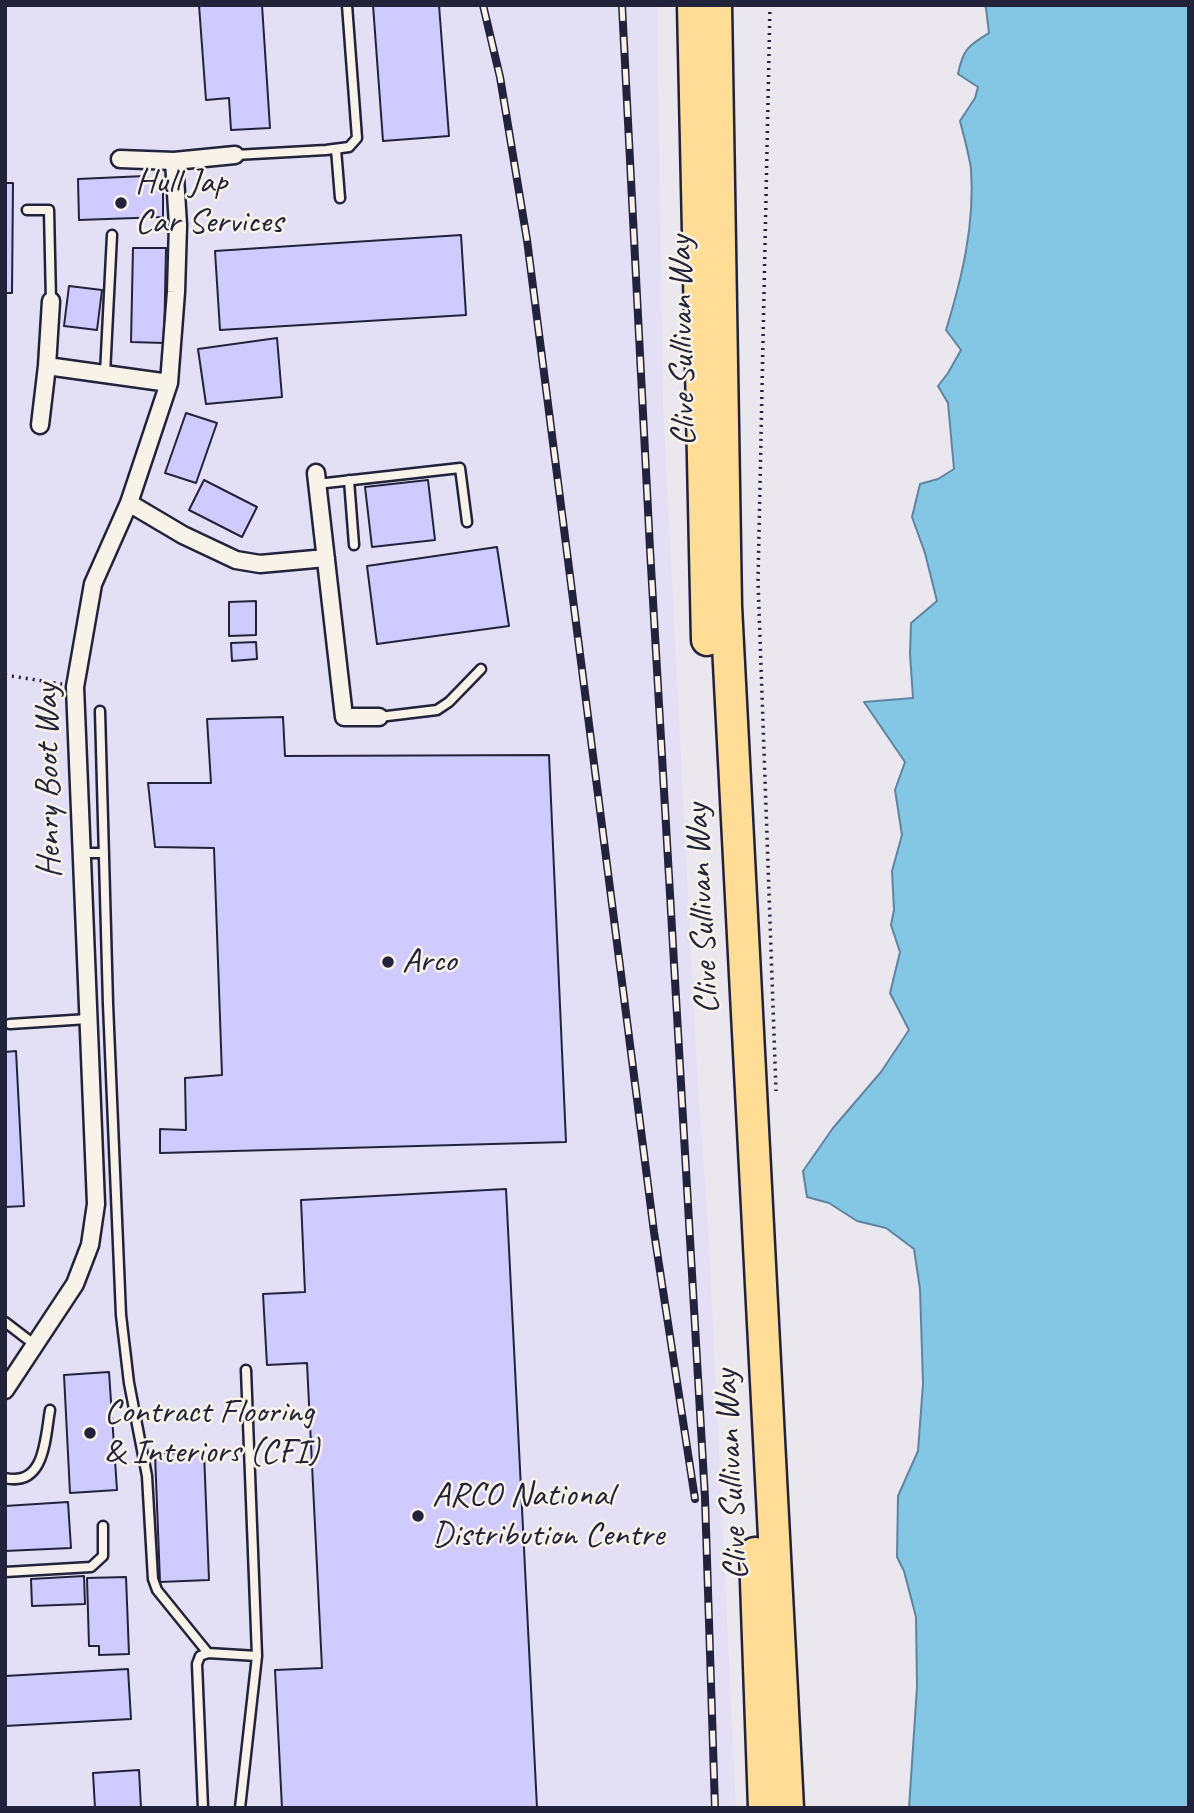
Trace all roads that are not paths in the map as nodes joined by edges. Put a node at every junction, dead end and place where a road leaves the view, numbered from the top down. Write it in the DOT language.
graph roads {
  1 [pos="347,5"];
  2 [pos="693,5"];
  3 [pos="716,5"];
  4 [pos="336,149"];
  5 [pos="235,155"];
  6 [pos="120,159"];
  7 [pos="174,161"];
  8 [pos="340,198"];
  9 [pos="27,210"];
  10 [pos="112,235"];
  11 [pos="51,301"];
  12 [pos="47,366"];
  13 [pos="105,374"];
  14 [pos="169,383"];
  15 [pos="40,425"];
  16 [pos="317,478"];
  17 [pos="349,480"];
  18 [pos="129,503"];
  19 [pos="467,522"];
  20 [pos="354,545"];
  21 [pos="327,558"];
  22 [pos="481,669"];
  23 [pos="100,711"];
  24 [pos="379,718"];
  25 [pos="80,853"];
  26 [pos="104,853"];
  27 [pos="88,1019"];
  28 [pos="10,1024"];
  29 [pos="111,1095"];
  30 [pos="92,1096"];
  31 [pos="5,1322"];
  32 [pos="35,1345"];
  33 [pos="246,1370"];
  34 [pos="5,1390"];
  35 [pos="50,1410"];
  36 [pos="5,1478"];
  37 [pos="103,1526"];
  38 [pos="5,1572"];
  39 [pos="208,1653"];
  40 [pos="257,1656"];
  41 [pos="203,1808"];
  42 [pos="240,1808"];
  43 [pos="764,1808"];
  44 [pos="788,1808"];
  1 -- 4 [label="lane"];
  2 -- 43 [label="highway, Clive Sullivan Way"];
  3 -- 44 [label="highway, Clive Sullivan Way"];
  4 -- 5 [label="lane"];
  4 -- 8 [label="lane"];
  5 -- 7 [label="street"];
  6 -- 7 [label="street"];
  7 -- 14 [label="street, Henry Boot Way"];
  9 -- 11 [label="lane"];
  10 -- 13 [label="lane"];
  11 -- 12 [label="street"];
  12 -- 13 [label="street"];
  12 -- 15 [label="street"];
  13 -- 14 [label="street"];
  14 -- 18 [label="street, Henry Boot Way"];
  16 -- 17 [label="lane"];
  16 -- 21 [label="street"];
  17 -- 19 [label="lane"];
  17 -- 20 [label="lane"];
  18 -- 21 [label="street"];
  18 -- 25 [label="street, Henry Boot Way"];
  21 -- 24 [label="street"];
  22 -- 24 [label="lane"];
  23 -- 26 [label="lane"];
  25 -- 26 [label="lane"];
  25 -- 27 [label="street, Henry Boot Way"];
  26 -- 29 [label="lane"];
  27 -- 28 [label="lane"];
  27 -- 30 [label="street, Henry Boot Way"];
  29 -- 30 [label="lane"];
  29 -- 39 [label="lane"];
  30 -- 32 [label="street, Henry Boot Way"];
  31 -- 32 [label="lane"];
  32 -- 34 [label="street, Henry Boot Way"];
  33 -- 40 [label="lane"];
  35 -- 36 [label="lane"];
  37 -- 38 [label="lane"];
  39 -- 40 [label="lane"];
  39 -- 41 [label="lane"];
  40 -- 42 [label="lane"];
}
